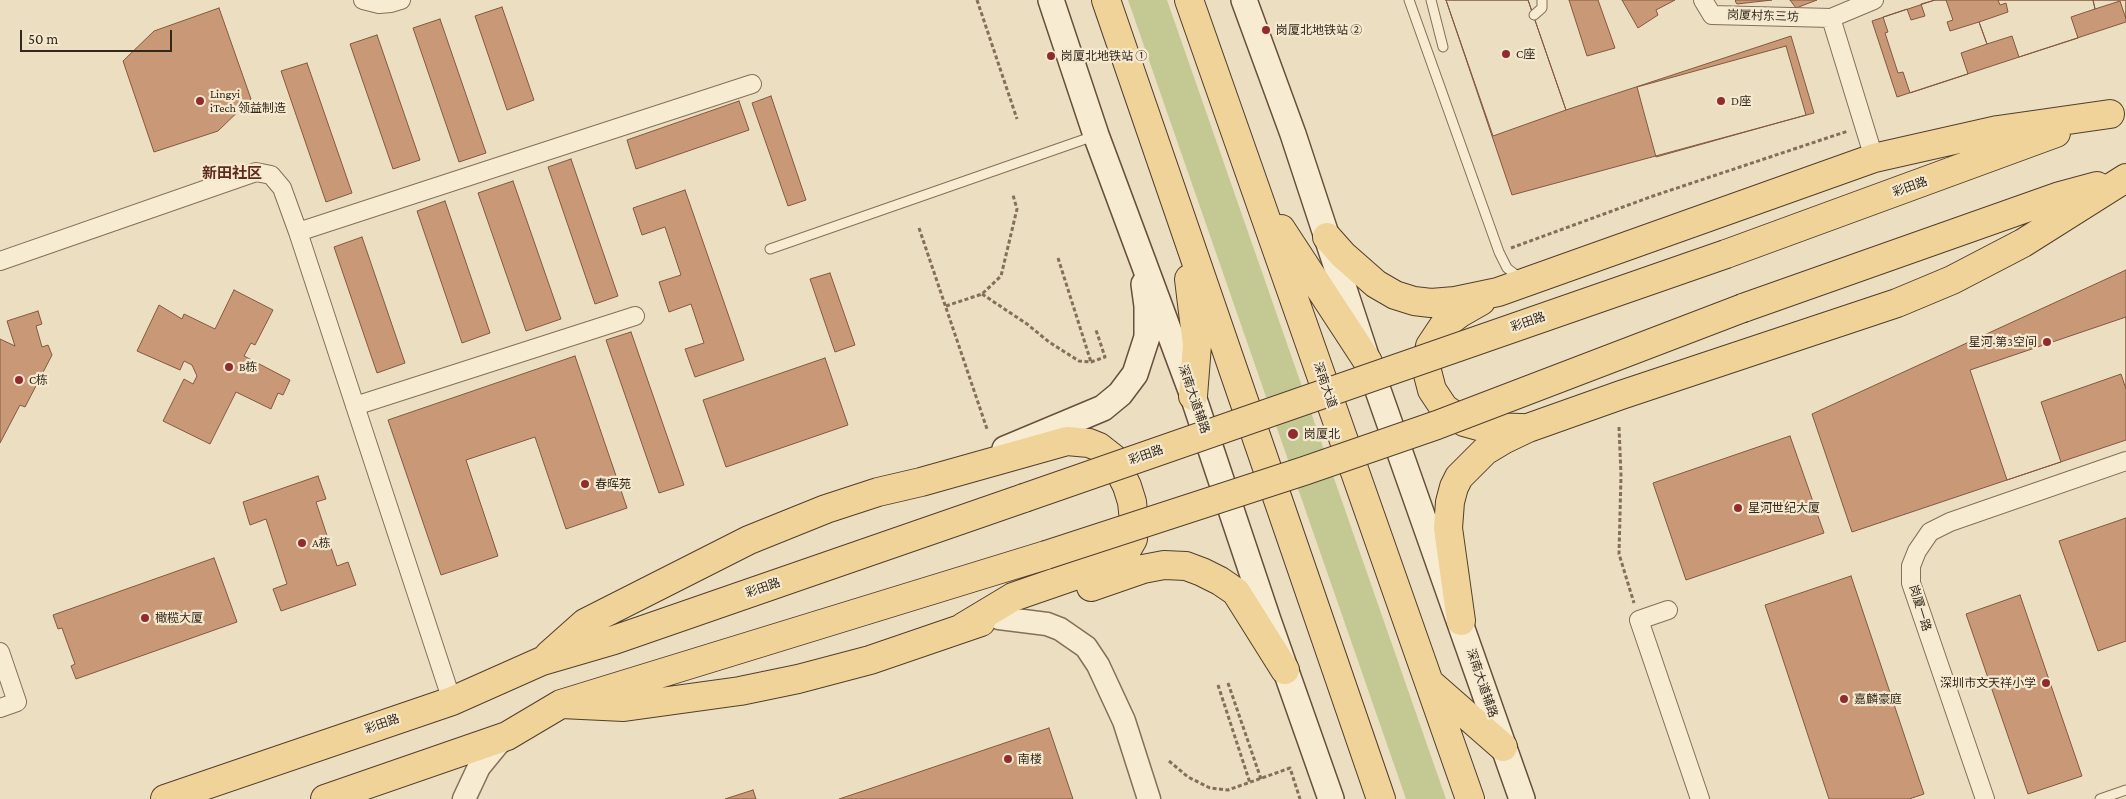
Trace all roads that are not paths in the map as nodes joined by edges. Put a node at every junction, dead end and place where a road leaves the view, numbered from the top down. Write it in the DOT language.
graph roads {
  1 [pos="363,0"];
  2 [pos="401,0"];
  3 [pos="1051,0"];
  4 [pos="1106,0"];
  5 [pos="1189,0"];
  6 [pos="1244,0"];
  7 [pos="1410,0"];
  8 [pos="1431,0"];
  9 [pos="1542,0"];
  10 [pos="1703,0"];
  11 [pos="1874,0"];
  12 [pos="1534,15"];
  13 [pos="1831,18"];
  14 [pos="1443,47"];
  15 [pos="752,84"];
  16 [pos="2118,111"];
  17 [pos="1096,135"];
  18 [pos="1874,158"];
  19 [pos="2126,178"];
  20 [pos="1253,181"];
  21 [pos="1131,226"];
  22 [pos="298,232"];
  23 [pos="1186,235"];
  24 [pos="1327,237"];
  25 [pos="770,250"];
  26 [pos="0,261"];
  27 [pos="1528,281"];
  28 [pos="1498,292"];
  29 [pos="635,316"];
  30 [pos="1368,362"];
  31 [pos="1193,396"];
  32 [pos="355,406"];
  33 [pos="1528,428"];
  34 [pos="2126,461"];
  35 [pos="956,471"];
  36 [pos="1668,610"];
  37 [pos="999,618"];
  38 [pos="1461,621"];
  39 [pos="963,627"];
  40 [pos="0,652"];
  41 [pos="542,661"];
  42 [pos="1286,670"];
  43 [pos="1429,682"];
  44 [pos="452,700"];
  45 [pos="561,704"];
  46 [pos="0,708"];
  47 [pos="507,736"];
  48 [pos="1503,747"];
  49 [pos="2126,790"];
  50 [pos="165,799"];
  51 [pos="325,799"];
  52 [pos="464,799"];
  53 [pos="1149,799"];
  54 [pos="1332,799"];
  55 [pos="1381,799"];
  56 [pos="1470,799"];
  57 [pos="1522,799"];
  58 [pos="1700,799"];
  59 [pos="1985,799"];
  60 [pos="2100,799"];
  1 -- 2 [label="street"];
  3 -- 17 [label="main road, 深南大道辅路"];
  4 -- 23 [label="main road"];
  5 -- 20 [label="main road, 深南大道"];
  6 -- 24 [label="main road, 深南大道辅路"];
  7 -- 27 [label="lane"];
  8 -- 14 [label="lane"];
  9 -- 12 [label="lane"];
  10 -- 13 [label="street, 岗厦村东三坊"];
  11 -- 13 [label="street"];
  13 -- 18 [label="street"];
  15 -- 22 [label="street"];
  16 -- 18 [label="main road"];
  16 -- 41 [label="main road, 彩田路, bridge"];
  17 -- 21 [label="main road, 深南大道辅路"];
  17 -- 25 [label="lane"];
  18 -- 27 [label="main road"];
  19 -- 33 [label="main road"];
  19 -- 45 [label="main road, bridge"];
  20 -- 30 [label="main road"];
  20 -- 43 [label="main road, 深南大道"];
  21 -- 31 [label="main road, 深南大道辅路"];
  21 -- 35 [label="main road"];
  22 -- 26 [label="street"];
  22 -- 32 [label="street"];
  23 -- 31 [label="main road"];
  23 -- 55 [label="main road"];
  24 -- 28 [label="main road"];
  24 -- 30 [label="main road, 深南大道辅路"];
  27 -- 28 [label="main road"];
  28 -- 33 [label="main road"];
  29 -- 32 [label="street"];
  30 -- 38 [label="main road, 深南大道辅路"];
  31 -- 42 [label="main road, 深南大道辅路"];
  32 -- 44 [label="street"];
  33 -- 38 [label="main road"];
  34 -- 59 [label="street, 岗厦一路"];
  35 -- 39 [label="main road"];
  35 -- 41 [label="main road"];
  36 -- 58 [label="street"];
  37 -- 39 [label="main road"];
  37 -- 42 [label="main road"];
  37 -- 53 [label="street"];
  38 -- 48 [label="main road, 深南大道辅路"];
  39 -- 45 [label="main road"];
  40 -- 46 [label="street"];
  41 -- 44 [label="main road, 彩田路"];
  42 -- 54 [label="main road, 深南大道辅路"];
  43 -- 48 [label="main road"];
  43 -- 56 [label="main road, 深南大道"];
  44 -- 50 [label="main road, 彩田路"];
  45 -- 47 [label="main road"];
  47 -- 51 [label="main road"];
  47 -- 52 [label="street"];
  48 -- 57 [label="main road, 深南大道辅路"];
  49 -- 60 [label="lane"];
}
